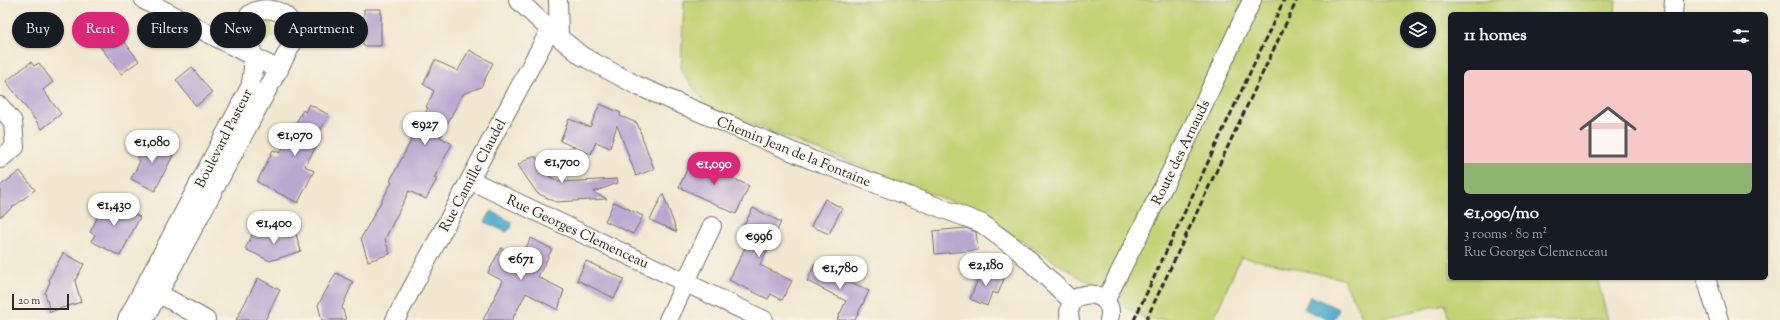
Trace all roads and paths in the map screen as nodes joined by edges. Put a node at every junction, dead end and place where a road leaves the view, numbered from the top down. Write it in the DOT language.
graph roads {
  1 [pos="144,0"];
  2 [pos="518,0"];
  3 [pos="558,0"];
  4 [pos="1252,0"];
  5 [pos="1674,0"];
  6 [pos="1673,12"];
  7 [pos="554,33"];
  8 [pos="252,56"];
  9 [pos="279,70"];
  10 [pos="0,106"];
  11 [pos="0,159"];
  12 [pos="470,180"];
  13 [pos="712,226"];
  14 [pos="1707,280"];
  15 [pos="686,282"];
  16 [pos="152,290"];
  17 [pos="1073,302"];
  18 [pos="1109,315"];
  19 [pos="127,320"];
  20 [pos="144,320"];
  21 [pos="206,320"];
  22 [pos="396,320"];
  23 [pos="668,320"];
  24 [pos="764,320"];
  25 [pos="1070,320"];
  26 [pos="1719,320"];
  1 -- 8 [label="street"];
  2 -- 7 [label="street, Chemin Jean de la Fontaine"];
  3 -- 7 [label="street"];
  4 -- 18 [label="street, Route des Arnauds"];
  5 -- 6 [label="street"];
  7 -- 12 [label="street, Rue Camille Claudel"];
  7 -- 17 [label="street, Chemin Jean de la Fontaine"];
  8 -- 9 [label="street"];
  8 -- 9 [label="street, Boulevard Pasteur"];
  8 -- 16 [label="street, Boulevard Pasteur"];
  9 -- 16 [label="street, Boulevard Pasteur"];
  10 -- 11 [label="street"];
  12 -- 15 [label="street, Rue Georges Clemenceau"];
  12 -- 22 [label="street, Rue Camille Claudel"];
  13 -- 15 [label="street"];
  14 -- 26 [label="street"];
  15 -- 23 [label="street"];
  15 -- 24 [label="street, Rue Georges Clemenceau"];
  16 -- 19 [label="street, Boulevard Pasteur"];
  16 -- 20 [label="street, Boulevard Pasteur"];
  16 -- 21 [label="street"];
  17 -- 18 [label="street"];
  17 -- 25 [label="street"];
}
